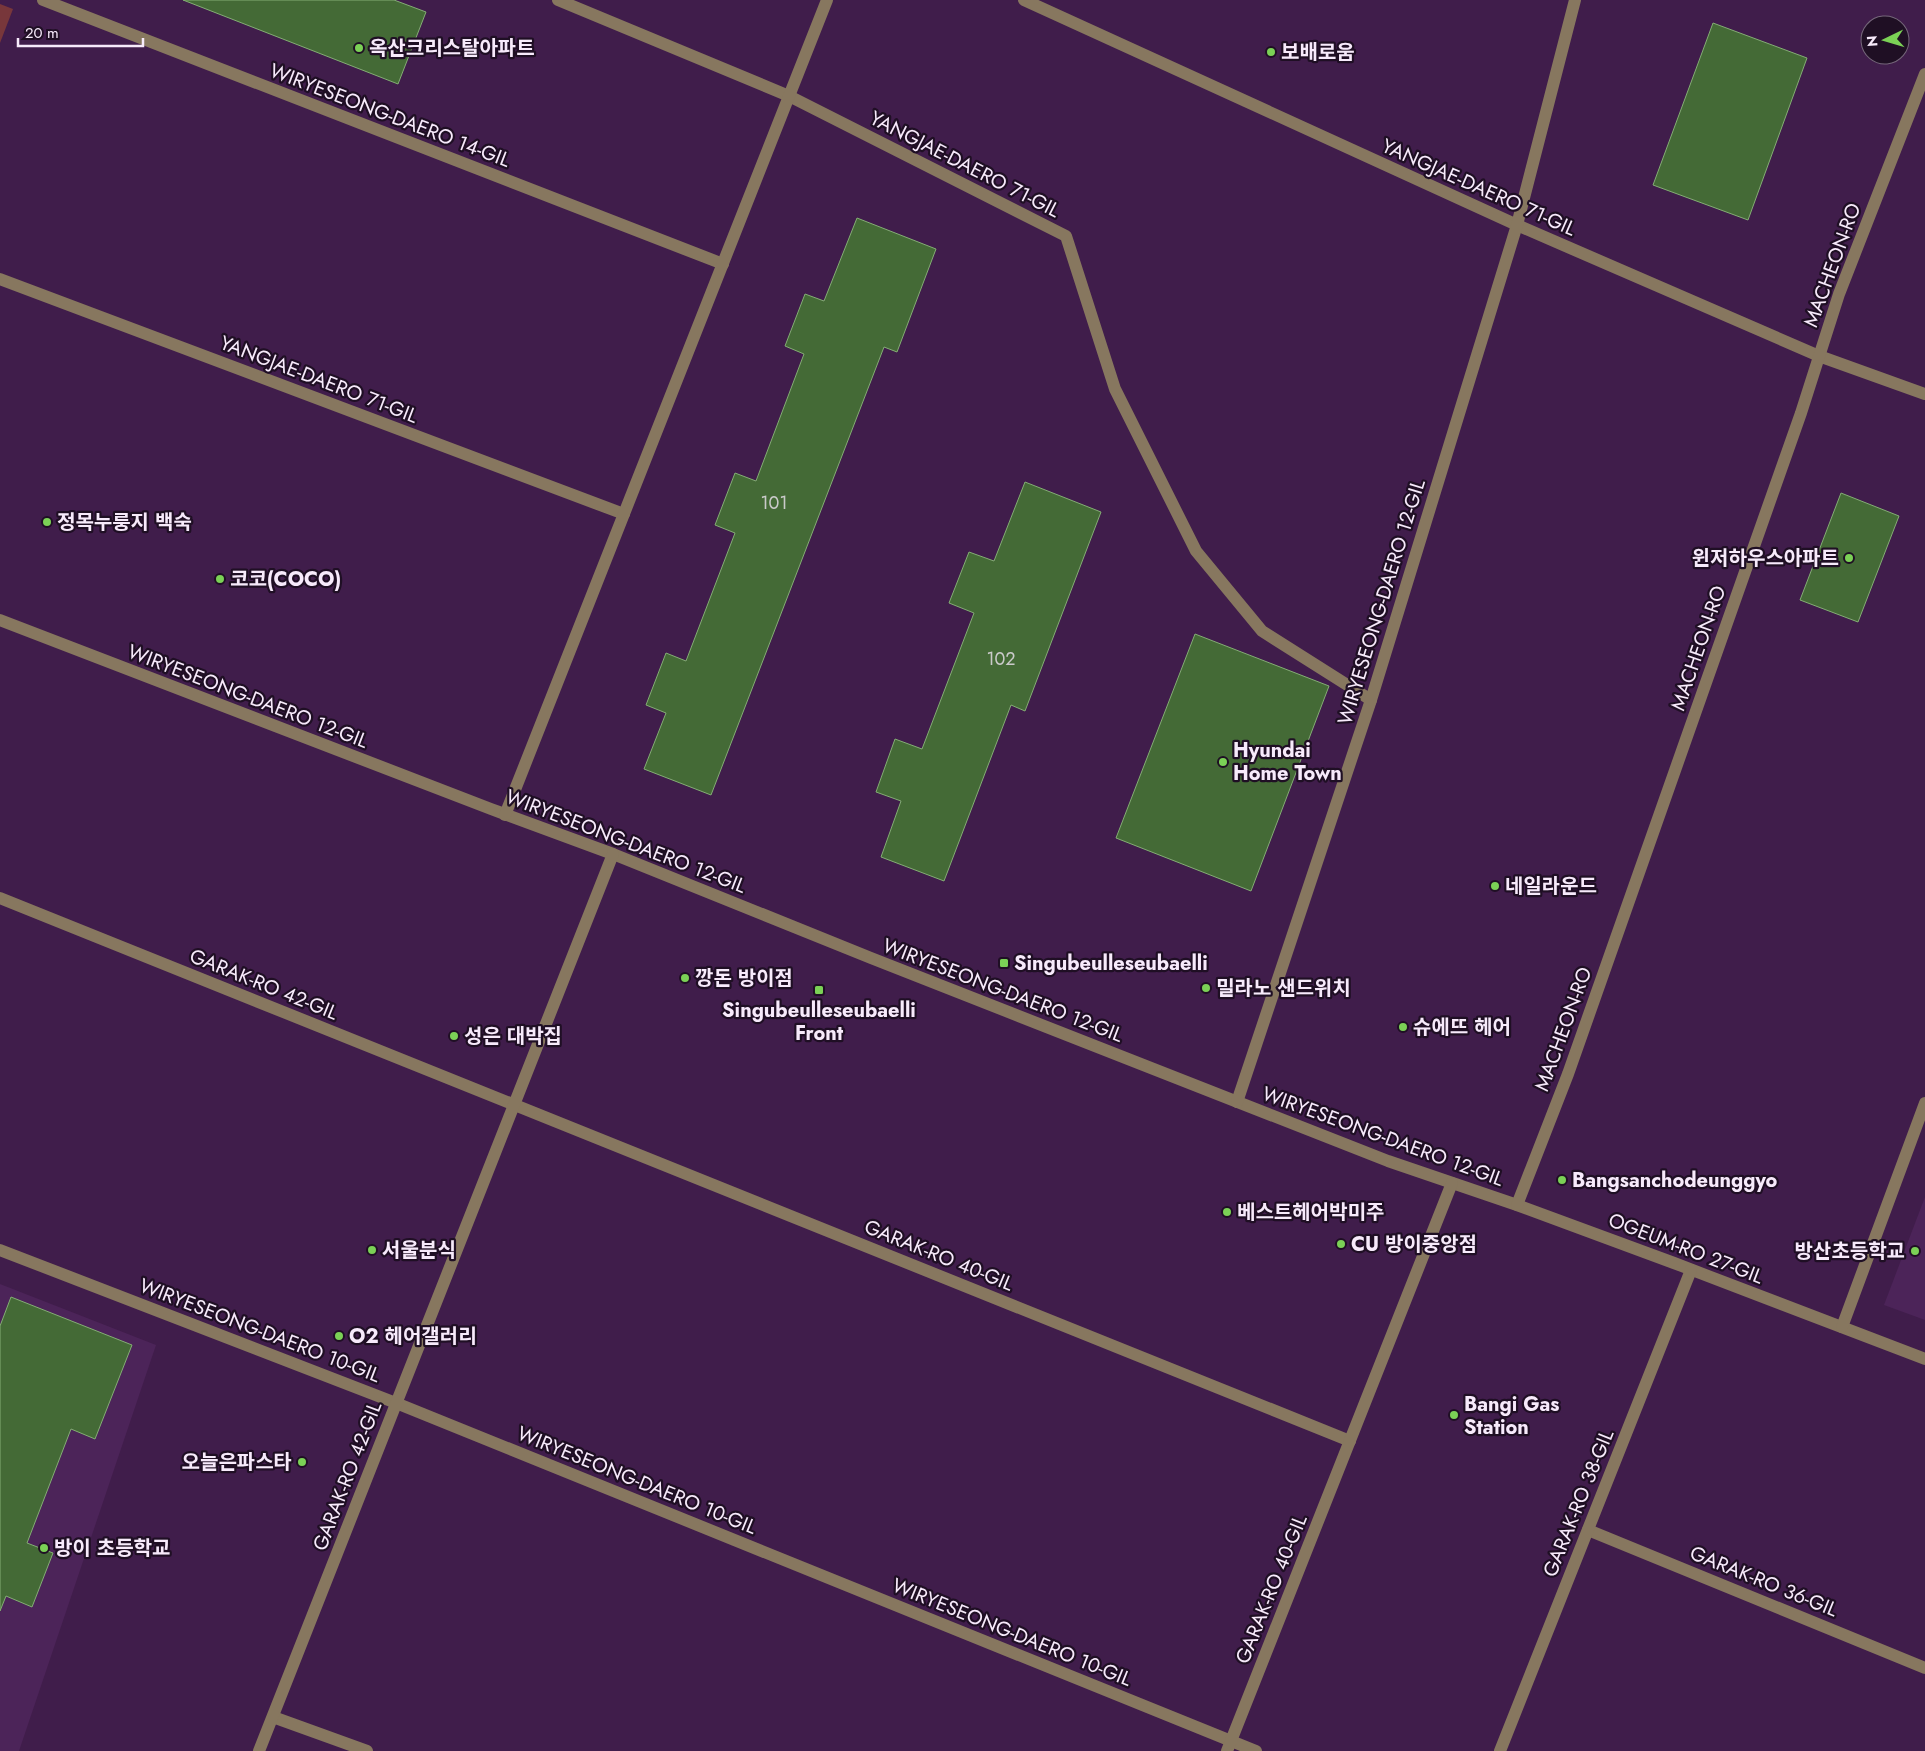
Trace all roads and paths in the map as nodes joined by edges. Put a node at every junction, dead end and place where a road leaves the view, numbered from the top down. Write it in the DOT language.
graph roads {
  1 [pos="43,0"];
  2 [pos="558,0"];
  3 [pos="827,0"];
  4 [pos="1024,0"];
  5 [pos="1574,0"];
  6 [pos="1925,74"];
  7 [pos="789,96"];
  8 [pos="1517,225"];
  9 [pos="723,264"];
  10 [pos="0,279"];
  11 [pos="1819,356"];
  12 [pos="1925,394"];
  13 [pos="624,514"];
  14 [pos="0,620"];
  15 [pos="1371,700"];
  16 [pos="506,814"];
  17 [pos="613,854"];
  18 [pos="0,898"];
  19 [pos="1237,1102"];
  20 [pos="1925,1103"];
  21 [pos="514,1104"];
  22 [pos="1452,1183"];
  23 [pos="1517,1205"];
  24 [pos="0,1250"];
  25 [pos="1691,1270"];
  26 [pos="1842,1327"];
  27 [pos="1925,1359"];
  28 [pos="396,1402"];
  29 [pos="1350,1441"];
  30 [pos="1588,1530"];
  31 [pos="1925,1668"];
  32 [pos="273,1717"];
  33 [pos="1229,1746"];
  34 [pos="259,1751"];
  35 [pos="367,1751"];
  36 [pos="1256,1751"];
  37 [pos="1500,1751"];
  1 -- 9 [label="street, WIRYESEONG-DAERO 14-GIL"];
  2 -- 7 [label="street, YANGJAE-DAERO 71-GIL"];
  3 -- 7 [label="street"];
  4 -- 8 [label="street, YANGJAE-DAERO 71-GIL"];
  5 -- 8 [label="street, WIRYESEONG-DAERO 12-GIL"];
  6 -- 11 [label="street, MACHEON-RO"];
  7 -- 9 [label="street"];
  7 -- 15 [label="street, YANGJAE-DAERO 71-GIL"];
  8 -- 11 [label="street, YANGJAE-DAERO 71-GIL"];
  8 -- 15 [label="street, WIRYESEONG-DAERO 12-GIL"];
  9 -- 13 [label="street"];
  10 -- 13 [label="street, YANGJAE-DAERO 71-GIL"];
  11 -- 12 [label="street, YANGJAE-DAERO 71-GIL"];
  11 -- 23 [label="street, MACHEON-RO"];
  13 -- 16 [label="street"];
  14 -- 16 [label="street, WIRYESEONG-DAERO 12-GIL"];
  15 -- 19 [label="street, WIRYESEONG-DAERO 12-GIL"];
  16 -- 17 [label="street, WIRYESEONG-DAERO 12-GIL"];
  17 -- 19 [label="street, WIRYESEONG-DAERO 12-GIL"];
  17 -- 21 [label="street, GARAK-RO 42-GIL"];
  18 -- 21 [label="street, GARAK-RO 42-GIL"];
  19 -- 22 [label="street, WIRYESEONG-DAERO 12-GIL"];
  20 -- 26 [label="street"];
  21 -- 28 [label="street, GARAK-RO 42-GIL"];
  21 -- 29 [label="street, GARAK-RO 40-GIL"];
  22 -- 23 [label="street, WIRYESEONG-DAERO 12-GIL"];
  22 -- 29 [label="street, GARAK-RO 40-GIL"];
  23 -- 25 [label="street, OGEUM-RO 27-GIL"];
  24 -- 28 [label="street, WIRYESEONG-DAERO 10-GIL"];
  25 -- 26 [label="street, OGEUM-RO 27-GIL"];
  25 -- 30 [label="street, GARAK-RO 38-GIL"];
  26 -- 27 [label="street, OGEUM-RO 27-GIL"];
  28 -- 32 [label="street, GARAK-RO 42-GIL"];
  28 -- 33 [label="street, WIRYESEONG-DAERO 10-GIL"];
  29 -- 33 [label="street, GARAK-RO 40-GIL"];
  30 -- 31 [label="street, GARAK-RO 36-GIL"];
  30 -- 37 [label="street, GARAK-RO 38-GIL"];
  32 -- 34 [label="street, GARAK-RO 42-GIL"];
  32 -- 35 [label="street"];
  33 -- 36 [label="street, WIRYESEONG-DAERO 10-GIL"];
}
